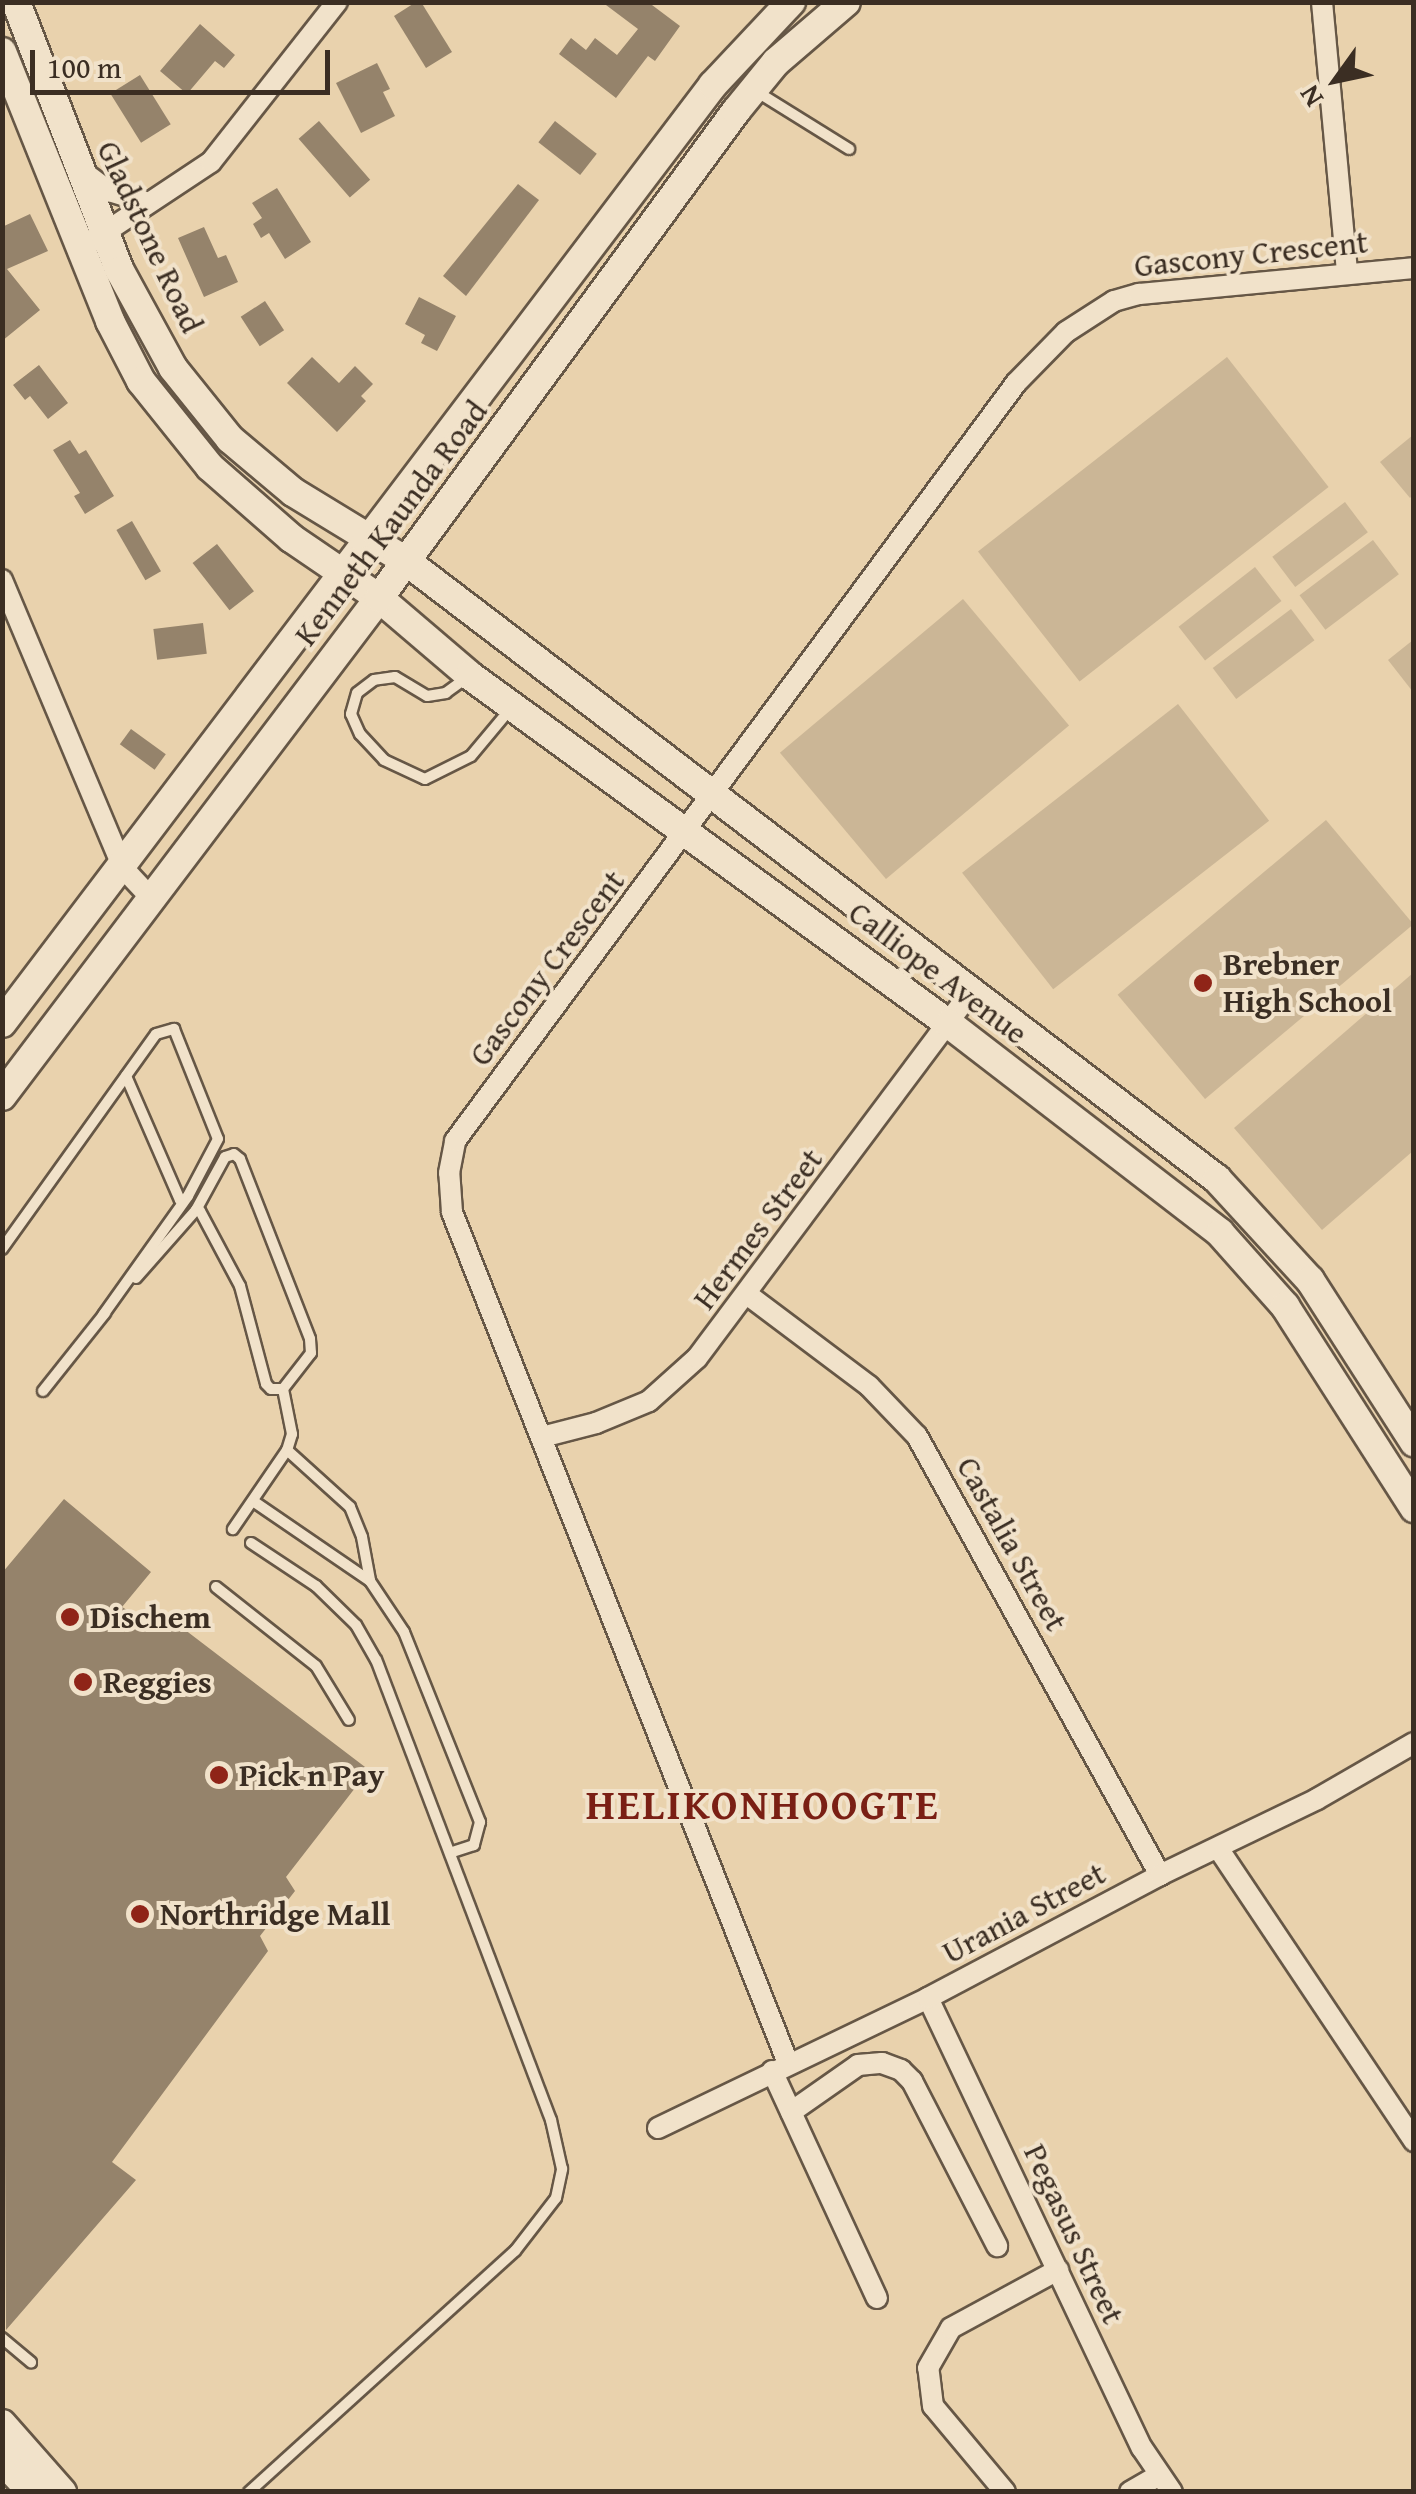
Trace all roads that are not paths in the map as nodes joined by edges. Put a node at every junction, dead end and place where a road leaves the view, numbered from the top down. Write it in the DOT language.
graph roads {
  1 [pos="16,2"];
  2 [pos="337,2"];
  3 [pos="791,2"];
  4 [pos="846,2"];
  5 [pos="1322,2"];
  6 [pos="2,52"];
  7 [pos="753,89"];
  8 [pos="849,148"];
  9 [pos="65,173"];
  10 [pos="640,181"];
  11 [pos="672,201"];
  12 [pos="146,202"];
  13 [pos="92,240"];
  14 [pos="1414,268"];
  15 [pos="1347,273"];
  16 [pos="368,537"];
  17 [pos="406,562"];
  18 [pos="341,573"];
  19 [pos="2,580"];
  20 [pos="379,598"];
  21 [pos="470,675"];
  22 [pos="512,706"];
  23 [pos="711,798"];
  24 [pos="688,831"];
  25 [pos="123,868"];
  26 [pos="151,898"];
  27 [pos="971,992"];
  28 [pos="2,1024"];
  29 [pos="949,1024"];
  30 [pos="126,1076"];
  31 [pos="2,1096"];
  32 [pos="184,1200"];
  33 [pos="196,1210"];
  34 [pos="2,1248"];
  35 [pos="748,1295"];
  36 [pos="103,1315"];
  37 [pos="283,1388"];
  38 [pos="44,1390"];
  39 [pos="542,1437"];
  40 [pos="1414,1442"];
  41 [pos="287,1450"];
  42 [pos="253,1500"];
  43 [pos="1414,1508"];
  44 [pos="233,1529"];
  45 [pos="251,1542"];
  46 [pos="370,1580"];
  47 [pos="216,1587"];
  48 [pos="349,1720"];
  49 [pos="1414,1743"];
  50 [pos="1218,1848"];
  51 [pos="450,1853"];
  52 [pos="1160,1874"];
  53 [pos="928,1998"];
  54 [pos="780,2067"];
  55 [pos="791,2112"];
  56 [pos="658,2128"];
  57 [pos="1414,2142"];
  58 [pos="997,2246"];
  59 [pos="1058,2270"];
  60 [pos="877,2298"];
  61 [pos="2,2338"];
  62 [pos="32,2362"];
  63 [pos="2,2424"];
  64 [pos="2,2460"];
  65 [pos="1165,2484"];
  66 [pos="32,2492"];
  67 [pos="62,2492"];
  68 [pos="249,2492"];
  69 [pos="1005,2492"];
  70 [pos="1130,2492"];
  1 -- 9 [label="street, Gladstone Road"];
  2 -- 12 [label="street"];
  3 -- 10 [label="street, Kenneth Kaunda Road"];
  4 -- 7 [label="street, Kenneth Kaunda Road"];
  5 -- 15 [label="street"];
  6 -- 9 [label="street, Gladstone Road"];
  7 -- 8 [label="lane"];
  7 -- 11 [label="street, Kenneth Kaunda Road"];
  9 -- 12 [label="street"];
  9 -- 13 [label="street, Gladstone Road"];
  10 -- 11 [label="street"];
  10 -- 16 [label="street, Kenneth Kaunda Road"];
  11 -- 17 [label="street, Kenneth Kaunda Road"];
  12 -- 13 [label="street"];
  13 -- 16 [label="street, Gladstone Road"];
  13 -- 18 [label="street, Gladstone Road"];
  14 -- 15 [label="street, Gascony Crescent"];
  15 -- 23 [label="street, Gascony Crescent"];
  16 -- 17 [label="street, Calliope Avenue"];
  16 -- 18 [label="street, Kenneth Kaunda Road"];
  17 -- 20 [label="street, Kenneth Kaunda Road"];
  17 -- 23 [label="street, Calliope Avenue"];
  18 -- 20 [label="street, Calliope Avenue"];
  18 -- 25 [label="street, Kenneth Kaunda Road"];
  19 -- 25 [label="street"];
  20 -- 21 [label="street, Calliope Avenue"];
  20 -- 26 [label="street, Kenneth Kaunda Road"];
  21 -- 22 [label="street, Calliope Avenue"];
  21 -- 22 [label="lane"];
  22 -- 24 [label="street, Calliope Avenue"];
  23 -- 24 [label="street, Gascony Crescent"];
  23 -- 27 [label="street, Calliope Avenue"];
  24 -- 29 [label="street, Calliope Avenue"];
  24 -- 39 [label="street, Gascony Crescent"];
  25 -- 26 [label="street"];
  25 -- 28 [label="street, Kenneth Kaunda Road"];
  26 -- 31 [label="street, Kenneth Kaunda Road"];
  27 -- 29 [label="street, Hermes Street"];
  27 -- 40 [label="street, Calliope Avenue"];
  29 -- 35 [label="street, Hermes Street"];
  29 -- 43 [label="street, Calliope Avenue"];
  30 -- 32 [label="lane"];
  30 -- 32 [label="lane"];
  30 -- 34 [label="lane"];
  32 -- 36 [label="lane"];
  33 -- 36 [label="lane"];
  33 -- 37 [label="lane"];
  33 -- 37 [label="lane"];
  35 -- 39 [label="street, Hermes Street"];
  35 -- 52 [label="street, Castalia Street"];
  36 -- 38 [label="lane"];
  37 -- 41 [label="lane"];
  39 -- 54 [label="street, Gascony Crescent"];
  41 -- 42 [label="lane"];
  41 -- 46 [label="lane"];
  42 -- 44 [label="lane"];
  42 -- 46 [label="lane"];
  45 -- 51 [label="lane"];
  46 -- 51 [label="lane"];
  47 -- 48 [label="lane"];
  49 -- 50 [label="street, Urania Street"];
  50 -- 52 [label="street, Urania Street"];
  50 -- 57 [label="street"];
  51 -- 68 [label="lane"];
  52 -- 53 [label="street, Urania Street"];
  53 -- 54 [label="street, Urania Street"];
  53 -- 59 [label="street, Pegasus Street"];
  54 -- 55 [label="street, Gascony Crescent"];
  54 -- 56 [label="street, Urania Street"];
  55 -- 58 [label="street"];
  55 -- 60 [label="street, Gascony Crescent"];
  59 -- 65 [label="street, Pegasus Street"];
  59 -- 69 [label="street"];
  61 -- 62 [label="lane"];
  63 -- 67 [label="street"];
  64 -- 66 [label="street"];
  65 -- 70 [label="street"];
}
